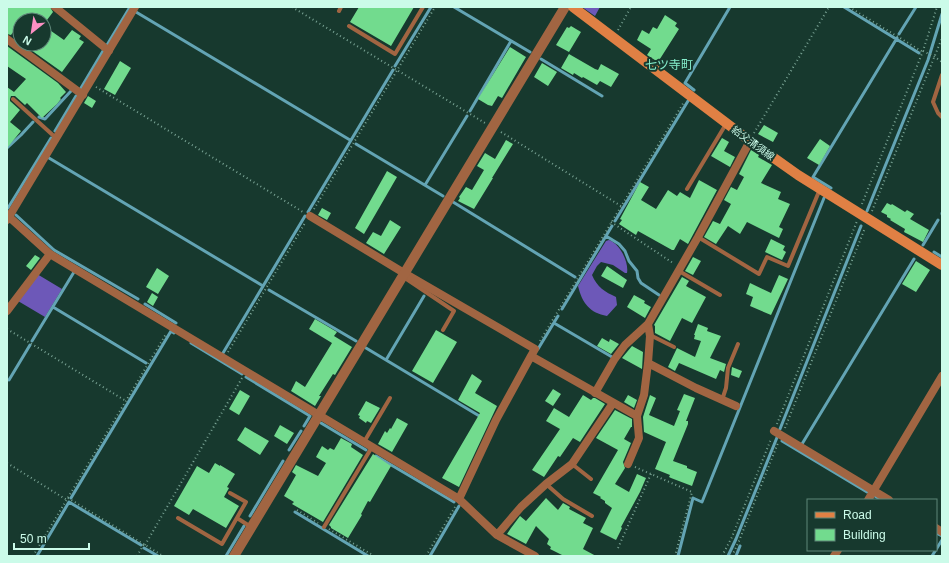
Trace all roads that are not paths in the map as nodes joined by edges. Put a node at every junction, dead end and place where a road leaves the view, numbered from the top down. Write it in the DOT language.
graph roads {
  1 [pos="55,7"];
  2 [pos="135,7"];
  3 [pos="423,7"];
  4 [pos="565,7"];
  5 [pos="573,7"];
  6 [pos="349,26"];
  7 [pos="7,39"];
  8 [pos="109,51"];
  9 [pos="942,75"];
  10 [pos="83,95"];
  11 [pos="13,98"];
  12 [pos="942,117"];
  13 [pos="726,123"];
  14 [pos="56,138"];
  15 [pos="750,141"];
  16 [pos="820,188"];
  17 [pos="687,189"];
  18 [pos="310,216"];
  19 [pos="8,218"];
  20 [pos="698,237"];
  21 [pos="50,254"];
  22 [pos="942,265"];
  23 [pos="680,270"];
  24 [pos="403,275"];
  25 [pos="720,295"];
  26 [pos="7,311"];
  27 [pos="648,324"];
  28 [pos="443,330"];
  29 [pos="650,336"];
  30 [pos="738,344"];
  31 [pos="674,347"];
  32 [pos="533,353"];
  33 [pos="648,363"];
  34 [pos="942,376"];
  35 [pos="595,393"];
  36 [pos="390,398"];
  37 [pos="722,400"];
  38 [pos="612,404"];
  39 [pos="736,406"];
  40 [pos="319,415"];
  41 [pos="637,416"];
  42 [pos="778,433"];
  43 [pos="364,442"];
  44 [pos="372,447"];
  45 [pos="572,464"];
  46 [pos="628,464"];
  47 [pos="591,479"];
  48 [pos="546,484"];
  49 [pos="873,490"];
  50 [pos="230,493"];
  51 [pos="459,499"];
  52 [pos="868,499"];
  53 [pos="887,499"];
  54 [pos="592,516"];
  55 [pos="178,518"];
  56 [pos="237,518"];
  57 [pos="324,526"];
  58 [pos="252,527"];
  59 [pos="497,535"];
  60 [pos="532,555"];
  61 [pos="234,556"];
  1 -- 8 [label="street"];
  2 -- 8 [label="street"];
  3 -- 6 [label="lane"];
  4 -- 24 [label="street"];
  5 -- 13 [label="main road, 給父清須線"];
  7 -- 10 [label="street"];
  8 -- 10 [label="street"];
  9 -- 12 [label="lane"];
  10 -- 14 [label="street"];
  11 -- 14 [label="lane"];
  13 -- 15 [label="main road, 給父清須線"];
  13 -- 17 [label="lane"];
  14 -- 19 [label="street"];
  15 -- 16 [label="main road, 給父清須線"];
  15 -- 20 [label="street"];
  16 -- 20 [label="lane"];
  16 -- 22 [label="main road, 給父清須線"];
  18 -- 24 [label="street"];
  19 -- 21 [label="street"];
  20 -- 23 [label="street"];
  21 -- 26 [label="street"];
  21 -- 40 [label="street"];
  23 -- 25 [label="lane"];
  23 -- 27 [label="street"];
  24 -- 28 [label="lane"];
  24 -- 32 [label="street"];
  24 -- 40 [label="street"];
  27 -- 29 [label="street"];
  27 -- 35 [label="street"];
  29 -- 31 [label="lane"];
  29 -- 33 [label="street"];
  30 -- 37 [label="lane"];
  32 -- 35 [label="street"];
  32 -- 51 [label="street"];
  33 -- 37 [label="street"];
  33 -- 41 [label="street"];
  34 -- 49 [label="street"];
  35 -- 38 [label="street"];
  36 -- 43 [label="lane"];
  37 -- 39 [label="street"];
  38 -- 41 [label="street"];
  38 -- 45 [label="street"];
  40 -- 43 [label="street"];
  40 -- 58 [label="street"];
  41 -- 46 [label="street"];
  42 -- 49 [label="street"];
  43 -- 44 [label="street"];
  44 -- 51 [label="street"];
  44 -- 57 [label="lane"];
  45 -- 47 [label="lane"];
  45 -- 48 [label="street"];
  48 -- 54 [label="lane"];
  48 -- 59 [label="street"];
  49 -- 52 [label="street"];
  49 -- 53 [label="street"];
  50 -- 56 [label="lane"];
  51 -- 59 [label="street"];
  55 -- 56 [label="lane"];
  56 -- 58 [label="lane"];
  58 -- 61 [label="street"];
  59 -- 60 [label="street"];
}
